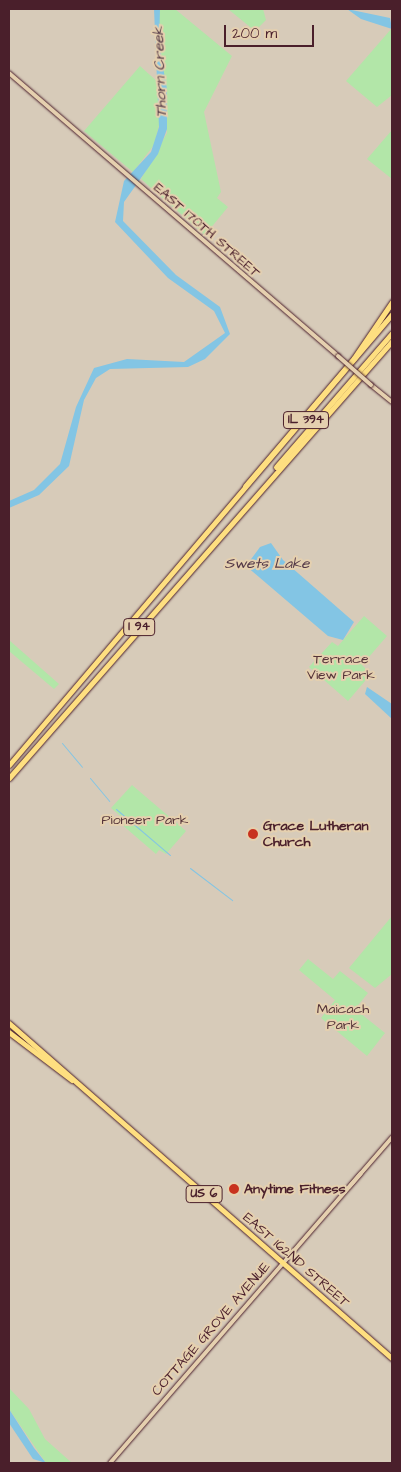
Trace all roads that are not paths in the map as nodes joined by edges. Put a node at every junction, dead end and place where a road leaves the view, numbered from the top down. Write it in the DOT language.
graph roads {
  1 [pos="9,73"];
  2 [pos="392,302"];
  3 [pos="392,314"];
  4 [pos="392,333"];
  5 [pos="392,341"];
  6 [pos="392,402"];
  7 [pos="254,495"];
  8 [pos="216,524"];
  9 [pos="29,741"];
  10 [pos="9,760"];
  11 [pos="25,760"];
  12 [pos="9,765"];
  13 [pos="9,778"];
  14 [pos="9,783"];
  15 [pos="9,1023"];
  16 [pos="9,1032"];
  17 [pos="20,1032"];
  18 [pos="15,1038"];
  19 [pos="72,1080"];
  20 [pos="392,1137"];
  21 [pos="283,1263"];
  22 [pos="392,1358"];
  23 [pos="110,1463"];
  1 -- 6 [label="street, EAST 170TH STREET, bridge"];
  2 -- 8 [label="highway, I 94"];
  3 -- 8 [label="highway, IL 394"];
  4 -- 7 [label="highway, I 94"];
  5 -- 7 [label="highway, IL 394"];
  7 -- 11 [label="highway, I 94"];
  8 -- 9 [label="highway, I 94"];
  9 -- 10 [label="highway"];
  9 -- 12 [label="highway, I 94"];
  11 -- 13 [label="highway, I 94"];
  11 -- 14 [label="highway"];
  15 -- 17 [label="main road, EAST 162ND STREET / US 6"];
  16 -- 18 [label="main road, EAST 162ND STREET / US 6"];
  17 -- 18 [label="main road"];
  17 -- 19 [label="main road, EAST 162ND STREET / US 6"];
  18 -- 19 [label="main road, EAST 162ND STREET / US 6"];
  19 -- 21 [label="main road, EAST 162ND STREET / US 6"];
  20 -- 21 [label="street, COTTAGE GROVE AVENUE"];
  21 -- 22 [label="main road, EAST 162ND STREET / US 6"];
  21 -- 23 [label="street, COTTAGE GROVE AVENUE"];
}
